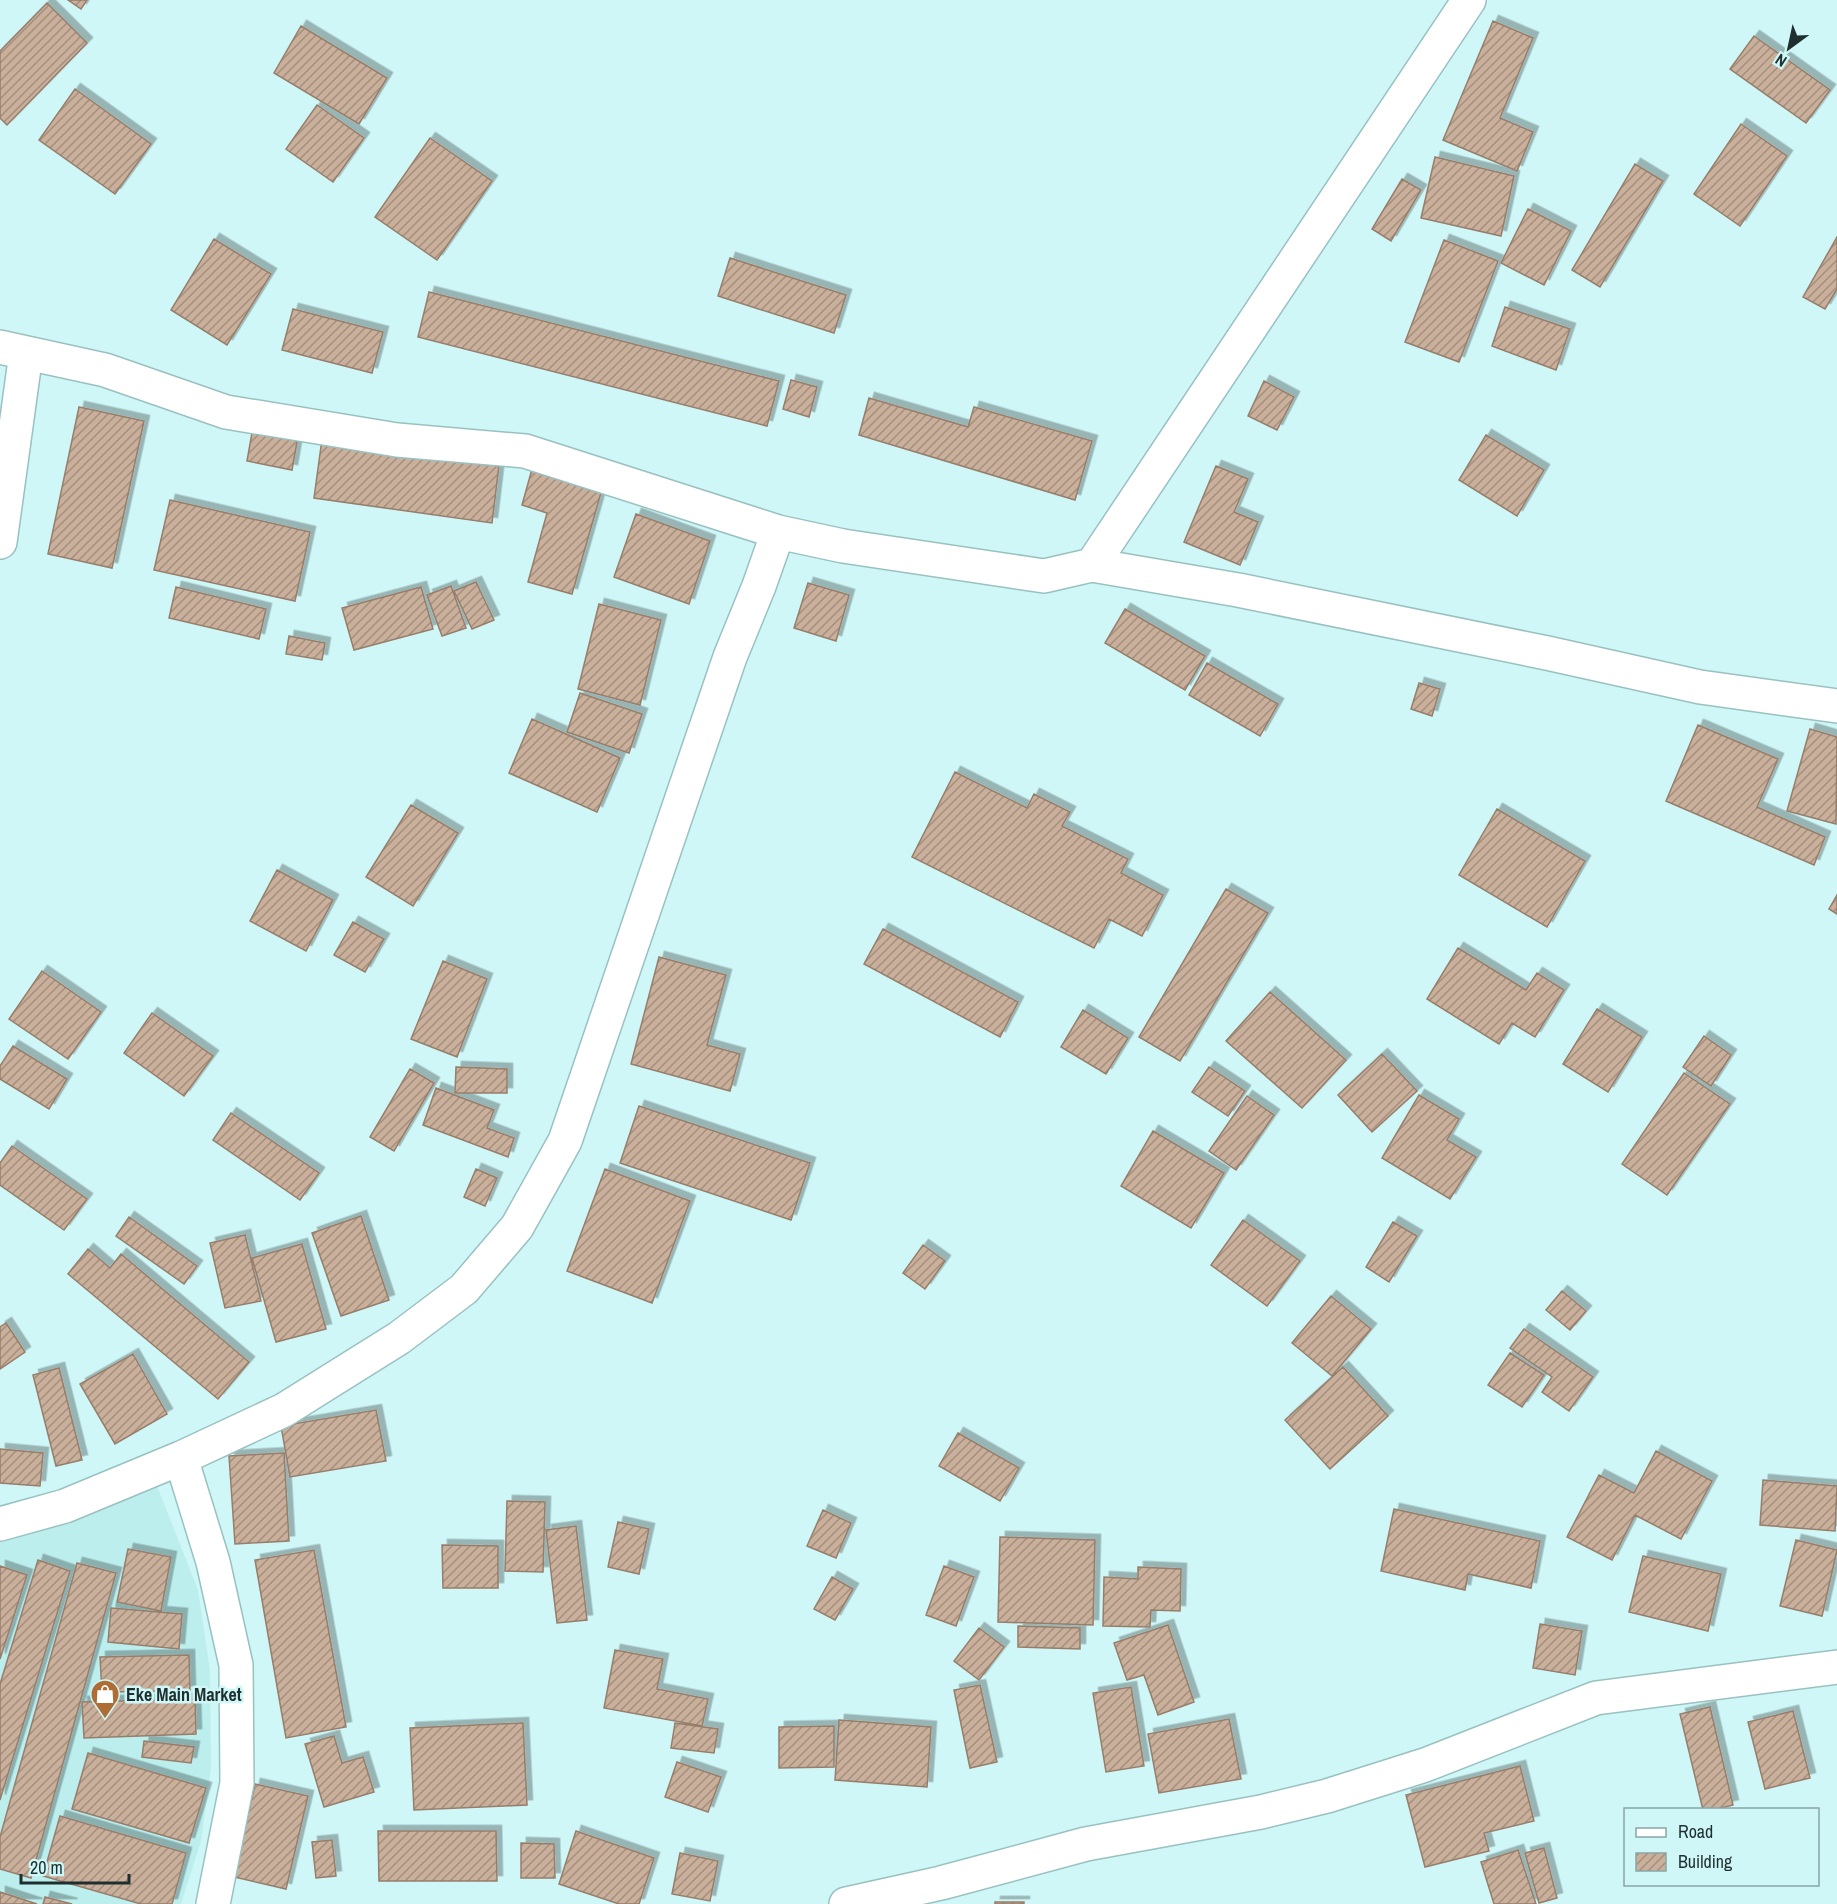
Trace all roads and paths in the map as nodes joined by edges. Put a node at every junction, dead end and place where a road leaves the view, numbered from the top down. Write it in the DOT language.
graph roads {
  1 [pos="1469,0"];
  2 [pos="13,350"];
  3 [pos="778,532"];
  4 [pos="0,542"];
  5 [pos="1092,565"];
  6 [pos="1837,706"];
  7 [pos="181,1458"];
  8 [pos="0,1524"];
  9 [pos="1837,1667"];
  10 [pos="213,1904"];
  11 [pos="846,1904"];
  1 -- 5 [label="street"];
  2 -- 3 [label="street"];
  2 -- 4 [label="street"];
  3 -- 5 [label="street"];
  3 -- 7 [label="street"];
  5 -- 6 [label="street"];
  7 -- 8 [label="street"];
  7 -- 10 [label="street"];
  9 -- 11 [label="street"];
}
